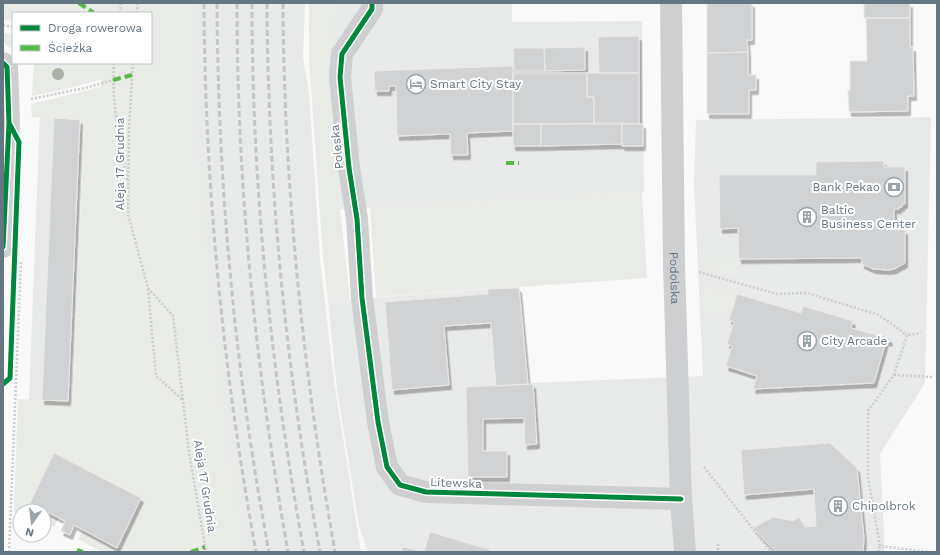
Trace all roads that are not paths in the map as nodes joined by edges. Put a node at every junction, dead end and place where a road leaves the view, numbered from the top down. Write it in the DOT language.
graph roads {
  1 [pos="372,3"];
  2 [pos="672,3"];
  3 [pos="3,63"];
  4 [pos="3,247"];
  5 [pos="362,298"];
  6 [pos="681,499"];
  7 [pos="685,552"];
  1 -- 5 [label="street, Poleska"];
  2 -- 6 [label="street, Podolska"];
  3 -- 4 [label="street"];
  5 -- 6 [label="street, Litewska"];
  6 -- 7 [label="street, Podolska"];
}
